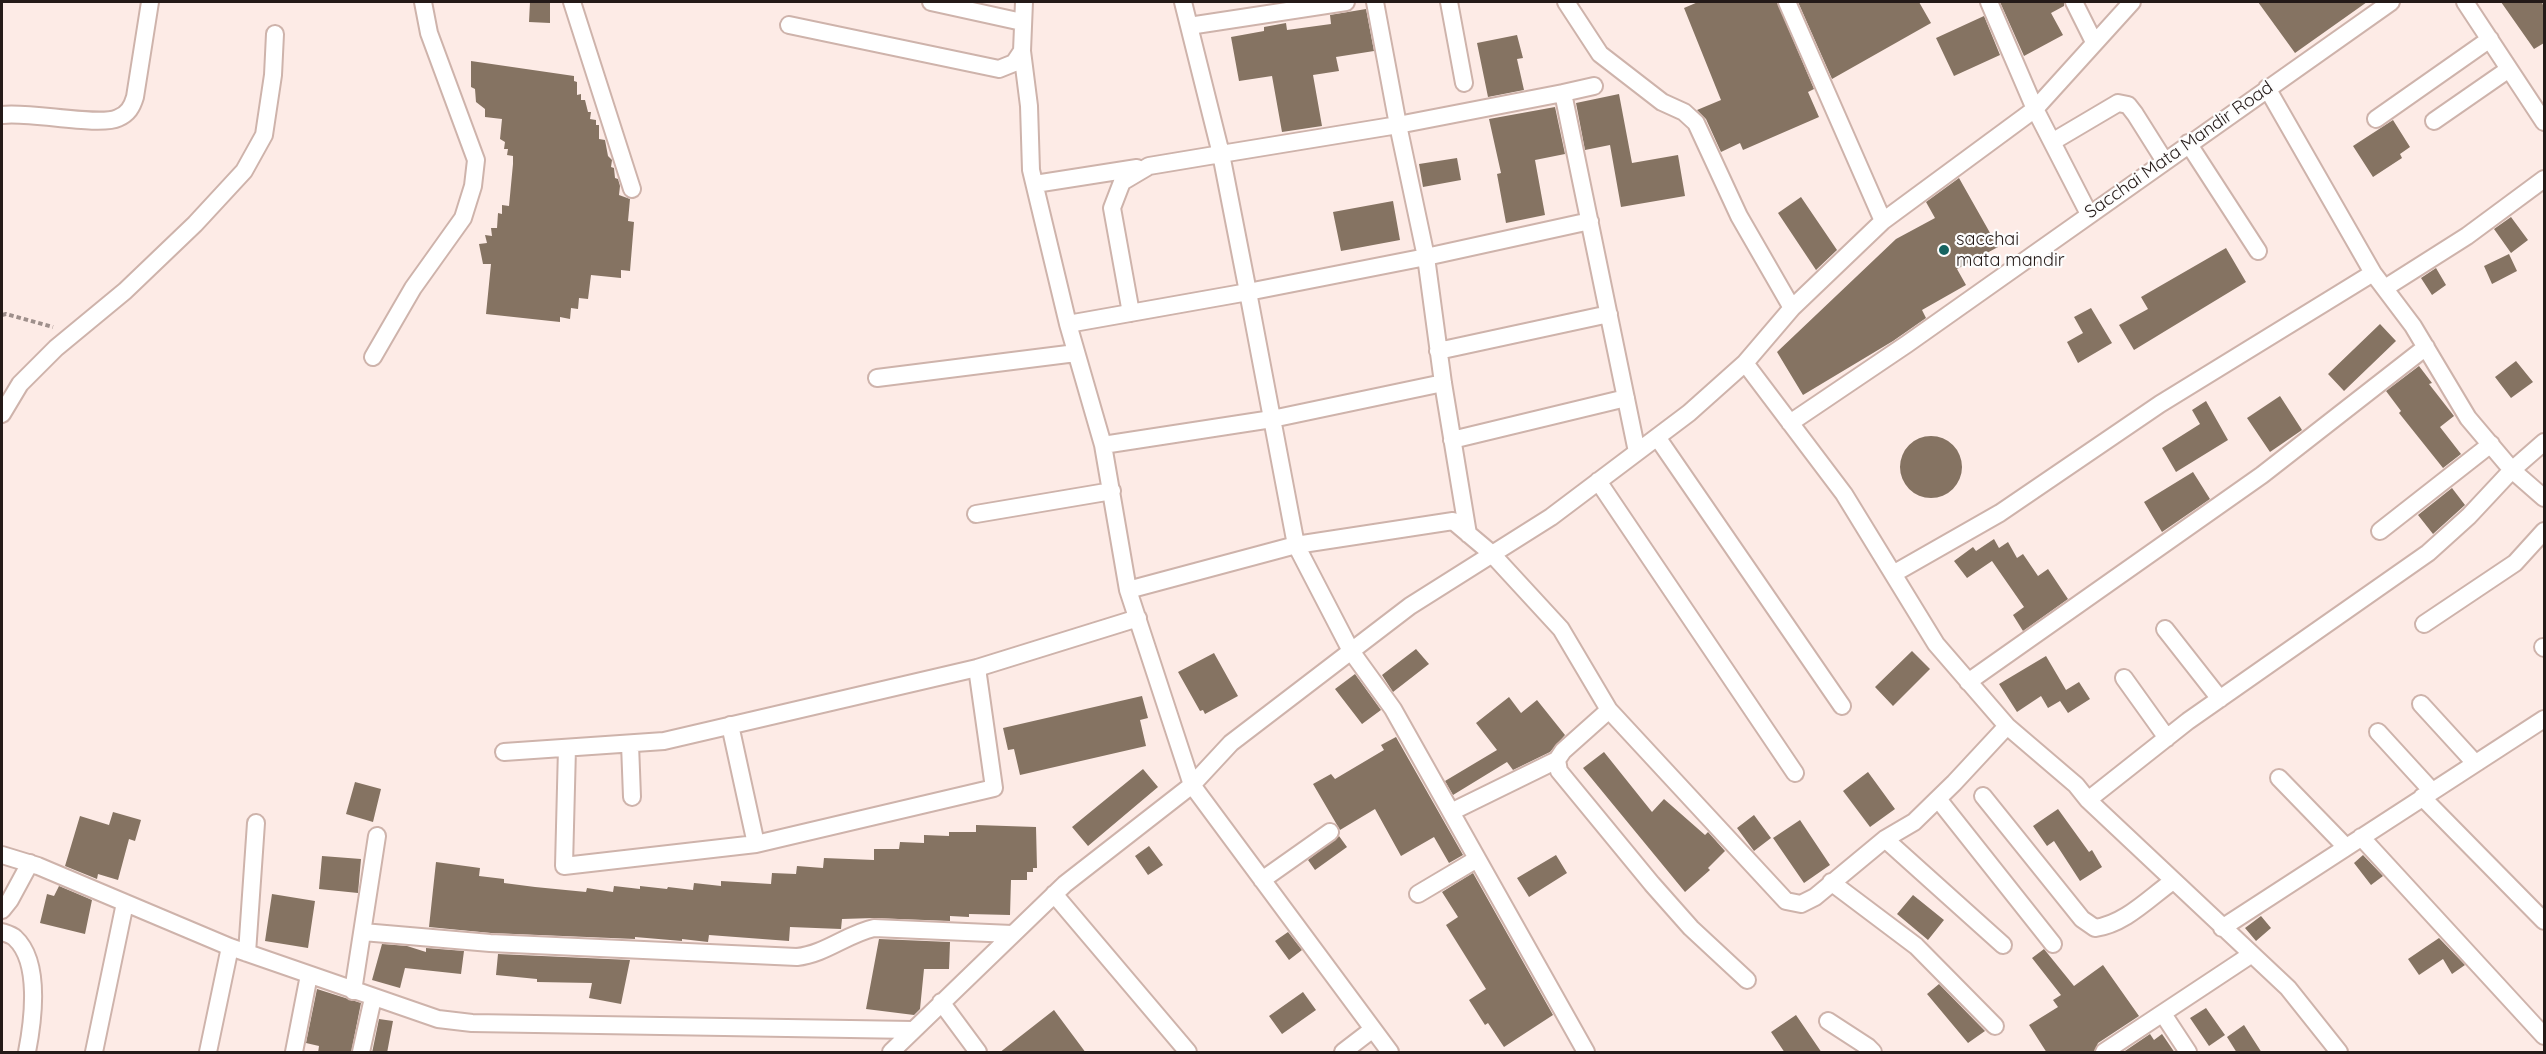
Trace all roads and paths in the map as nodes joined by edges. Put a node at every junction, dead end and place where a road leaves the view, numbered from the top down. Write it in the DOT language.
graph roads {
  1 [pos="150,2"];
  2 [pos="423,2"];
  3 [pos="572,2"];
  4 [pos="936,2"];
  5 [pos="1024,2"];
  6 [pos="1183,2"];
  7 [pos="1346,2"];
  8 [pos="1375,2"];
  9 [pos="1449,2"];
  10 [pos="1566,2"];
  11 [pos="1787,2"];
  12 [pos="1989,2"];
  13 [pos="2074,2"];
  14 [pos="2132,2"];
  15 [pos="2391,2"];
  16 [pos="2465,2"];
  17 [pos="1022,22"];
  18 [pos="789,25"];
  19 [pos="1189,26"];
  20 [pos="276,33"];
  21 [pos="2490,39"];
  22 [pos="2094,42"];
  23 [pos="1022,51"];
  24 [pos="2509,69"];
  25 [pos="1464,83"];
  26 [pos="1594,86"];
  27 [pos="2267,88"];
  28 [pos="1563,93"];
  29 [pos="2035,109"];
  30 [pos="2,115"];
  31 [pos="2376,119"];
  32 [pos="2434,121"];
  33 [pos="2544,122"];
  34 [pos="1398,125"];
  35 [pos="2052,142"];
  36 [pos="2188,143"];
  37 [pos="1221,154"];
  38 [pos="2164,160"];
  39 [pos="1149,166"];
  40 [pos="2544,179"];
  41 [pos="1035,184"];
  42 [pos="632,189"];
  43 [pos="2090,214"];
  44 [pos="1590,221"];
  45 [pos="1883,221"];
  46 [pos="2258,250"];
  47 [pos="1426,257"];
  48 [pos="2373,273"];
  49 [pos="2385,288"];
  50 [pos="1248,292"];
  51 [pos="1792,308"];
  52 [pos="1131,313"];
  53 [pos="1609,314"];
  54 [pos="2,315"];
  55 [pos="1068,324"];
  56 [pos="73,334"];
  57 [pos="2426,347"];
  58 [pos="1438,351"];
  59 [pos="1076,353"];
  60 [pos="373,357"];
  61 [pos="1745,363"];
  62 [pos="877,378"];
  63 [pos="1443,383"];
  64 [pos="1626,398"];
  65 [pos="2,414"];
  66 [pos="1272,419"];
  67 [pos="1790,423"];
  68 [pos="1657,437"];
  69 [pos="1452,440"];
  70 [pos="2544,442"];
  71 [pos="2491,444"];
  72 [pos="1103,445"];
  73 [pos="1637,452"];
  74 [pos="2512,470"];
  75 [pos="1598,481"];
  76 [pos="1112,491"];
  77 [pos="2544,498"];
  78 [pos="976,514"];
  79 [pos="2380,531"];
  80 [pos="2544,531"];
  81 [pos="1468,534"];
  82 [pos="1296,545"];
  83 [pos="1491,553"];
  84 [pos="1893,574"];
  85 [pos="1128,590"];
  86 [pos="1138,618"];
  87 [pos="2424,624"];
  88 [pos="2165,629"];
  89 [pos="1350,651"];
  90 [pos="976,668"];
  91 [pos="2124,678"];
  92 [pos="1968,682"];
  93 [pos="2220,699"];
  94 [pos="2421,704"];
  95 [pos="1842,706"];
  96 [pos="1609,710"];
  97 [pos="2544,719"];
  98 [pos="730,725"];
  99 [pos="2007,726"];
  100 [pos="2378,732"];
  101 [pos="2167,738"];
  102 [pos="630,744"];
  103 [pos="567,748"];
  104 [pos="504,752"];
  105 [pos="1557,760"];
  106 [pos="2475,764"];
  107 [pos="1795,773"];
  108 [pos="2279,778"];
  109 [pos="1192,785"];
  110 [pos="2427,794"];
  111 [pos="1983,796"];
  112 [pos="632,797"];
  113 [pos="1938,798"];
  114 [pos="2088,800"];
  115 [pos="1451,812"];
  116 [pos="256,823"];
  117 [pos="1330,832"];
  118 [pos="377,836"];
  119 [pos="2361,837"];
  120 [pos="1885,839"];
  121 [pos="756,844"];
  122 [pos="2346,847"];
  123 [pos="2,855"];
  124 [pos="1477,859"];
  125 [pos="30,863"];
  126 [pos="1262,880"];
  127 [pos="2173,881"];
  128 [pos="1831,882"];
  129 [pos="1054,894"];
  130 [pos="1418,894"];
  131 [pos="125,903"];
  132 [pos="2,910"];
  133 [pos="2544,921"];
  134 [pos="2222,928"];
  135 [pos="2,932"];
  136 [pos="363,932"];
  137 [pos="1012,934"];
  138 [pos="2053,944"];
  139 [pos="2003,945"];
  140 [pos="230,947"];
  141 [pos="247,953"];
  142 [pos="2252,954"];
  143 [pos="309,975"];
  144 [pos="1748,980"];
  145 [pos="353,991"];
  146 [pos="373,998"];
  147 [pos="941,1002"];
  148 [pos="2163,1014"];
  149 [pos="1828,1021"];
  150 [pos="1995,1026"];
  151 [pos="1373,1029"];
  152 [pos="913,1030"];
  153 [pos="2544,1036"];
  154 [pos="27,1053"];
  155 [pos="94,1053"];
  156 [pos="208,1053"];
  157 [pos="294,1053"];
  158 [pos="361,1053"];
  159 [pos="891,1053"];
  160 [pos="978,1053"];
  161 [pos="1188,1053"];
  162 [pos="1343,1053"];
  163 [pos="1390,1053"];
  164 [pos="1586,1053"];
  165 [pos="1873,1053"];
  166 [pos="2104,1053"];
  167 [pos="2188,1053"];
  168 [pos="2339,1053"];
  1 -- 30 [label="street"];
  2 -- 60 [label="street"];
  3 -- 42 [label="street"];
  4 -- 17 [label="street"];
  5 -- 17 [label="street"];
  6 -- 19 [label="street"];
  7 -- 19 [label="street"];
  8 -- 34 [label="street"];
  9 -- 25 [label="street"];
  10 -- 51 [label="street"];
  11 -- 45 [label="street"];
  12 -- 29 [label="street"];
  13 -- 22 [label="street"];
  14 -- 22 [label="street"];
  15 -- 27 [label="street, Sacchai Mata Mandir Road"];
  16 -- 21 [label="street"];
  17 -- 23 [label="street"];
  18 -- 23 [label="street"];
  19 -- 37 [label="street"];
  20 -- 56 [label="street"];
  21 -- 24 [label="street"];
  21 -- 31 [label="street"];
  22 -- 29 [label="street"];
  23 -- 41 [label="street"];
  24 -- 32 [label="street"];
  24 -- 33 [label="street"];
  26 -- 28 [label="street"];
  27 -- 36 [label="street, Sacchai Mata Mandir Road"];
  27 -- 48 [label="street"];
  28 -- 34 [label="street"];
  28 -- 44 [label="street"];
  29 -- 35 [label="street"];
  29 -- 45 [label="street"];
  34 -- 37 [label="street"];
  34 -- 47 [label="street"];
  35 -- 38 [label="street"];
  35 -- 43 [label="street"];
  36 -- 38 [label="street, Sacchai Mata Mandir Road"];
  36 -- 46 [label="street"];
  37 -- 39 [label="street"];
  37 -- 50 [label="street"];
  38 -- 43 [label="street, Sacchai Mata Mandir Road"];
  39 -- 41 [label="street"];
  39 -- 52 [label="street"];
  40 -- 49 [label="street"];
  41 -- 55 [label="street"];
  43 -- 67 [label="street, Sacchai Mata Mandir Road"];
  44 -- 47 [label="street"];
  44 -- 53 [label="street"];
  45 -- 51 [label="street"];
  47 -- 50 [label="street"];
  47 -- 58 [label="street"];
  48 -- 49 [label="street"];
  48 -- 84 [label="street"];
  49 -- 57 [label="street"];
  50 -- 52 [label="street"];
  50 -- 66 [label="street"];
  51 -- 61 [label="street"];
  52 -- 55 [label="street"];
  53 -- 58 [label="street"];
  53 -- 64 [label="street"];
  54 -- 56 [label="path"];
  55 -- 59 [label="street"];
  56 -- 65 [label="street"];
  57 -- 71 [label="street"];
  57 -- 92 [label="street"];
  58 -- 63 [label="street"];
  59 -- 62 [label="street"];
  59 -- 72 [label="street"];
  61 -- 67 [label="street"];
  61 -- 68 [label="street"];
  63 -- 66 [label="street"];
  63 -- 69 [label="street"];
  64 -- 69 [label="street"];
  64 -- 73 [label="street"];
  66 -- 72 [label="street"];
  66 -- 82 [label="street"];
  67 -- 84 [label="street"];
  68 -- 73 [label="street"];
  68 -- 95 [label="street"];
  69 -- 81 [label="street"];
  70 -- 74 [label="street"];
  71 -- 74 [label="street"];
  71 -- 79 [label="street"];
  72 -- 76 [label="street"];
  73 -- 75 [label="street"];
  74 -- 77 [label="street"];
  74 -- 93 [label="street"];
  75 -- 83 [label="street"];
  75 -- 107 [label="street"];
  76 -- 78 [label="street"];
  76 -- 85 [label="street"];
  80 -- 87 [label="street"];
  81 -- 82 [label="street"];
  81 -- 83 [label="street"];
  82 -- 85 [label="street"];
  82 -- 89 [label="street"];
  83 -- 89 [label="street"];
  83 -- 96 [label="street"];
  84 -- 92 [label="street"];
  85 -- 86 [label="street"];
  86 -- 90 [label="street"];
  86 -- 109 [label="street"];
  88 -- 93 [label="street"];
  89 -- 109 [label="street"];
  89 -- 115 [label="street"];
  90 -- 98 [label="street"];
  90 -- 121 [label="street"];
  91 -- 101 [label="street"];
  92 -- 99 [label="street"];
  93 -- 101 [label="street"];
  94 -- 106 [label="street"];
  96 -- 105 [label="street"];
  96 -- 128 [label="street"];
  97 -- 106 [label="street"];
  98 -- 102 [label="street"];
  98 -- 121 [label="street"];
  99 -- 113 [label="street"];
  99 -- 114 [label="street"];
  100 -- 110 [label="street"];
  101 -- 114 [label="street"];
  102 -- 103 [label="street"];
  102 -- 112 [label="street"];
  103 -- 104 [label="street"];
  103 -- 121 [label="street"];
  105 -- 115 [label="street"];
  105 -- 144 [label="street"];
  106 -- 110 [label="street"];
  108 -- 122 [label="street"];
  109 -- 126 [label="street"];
  109 -- 129 [label="street"];
  110 -- 119 [label="street"];
  110 -- 133 [label="street"];
  111 -- 127 [label="street"];
  113 -- 120 [label="street"];
  113 -- 138 [label="street"];
  114 -- 127 [label="street"];
  115 -- 124 [label="street"];
  116 -- 141 [label="street"];
  117 -- 126 [label="street"];
  118 -- 136 [label="street"];
  119 -- 122 [label="street"];
  119 -- 153 [label="street"];
  120 -- 128 [label="street"];
  120 -- 139 [label="street"];
  122 -- 134 [label="street"];
  123 -- 125 [label="street"];
  124 -- 130 [label="street"];
  124 -- 164 [label="street"];
  125 -- 131 [label="street"];
  125 -- 132 [label="street"];
  126 -- 151 [label="street"];
  127 -- 134 [label="street"];
  128 -- 150 [label="street"];
  129 -- 137 [label="street"];
  129 -- 161 [label="street"];
  131 -- 140 [label="street"];
  131 -- 155 [label="street"];
  134 -- 142 [label="street"];
  135 -- 154 [label="street"];
  136 -- 137 [label="street"];
  136 -- 145 [label="street"];
  137 -- 147 [label="street"];
  140 -- 141 [label="street"];
  140 -- 156 [label="street"];
  141 -- 143 [label="street"];
  142 -- 148 [label="street"];
  142 -- 168 [label="street"];
  143 -- 145 [label="street"];
  143 -- 157 [label="street"];
  145 -- 146 [label="street"];
  146 -- 152 [label="street"];
  146 -- 158 [label="street"];
  147 -- 152 [label="street"];
  147 -- 160 [label="street"];
  148 -- 166 [label="street"];
  148 -- 167 [label="street"];
  149 -- 165 [label="street"];
  151 -- 162 [label="street"];
  151 -- 163 [label="street"];
  152 -- 159 [label="street"];
}
